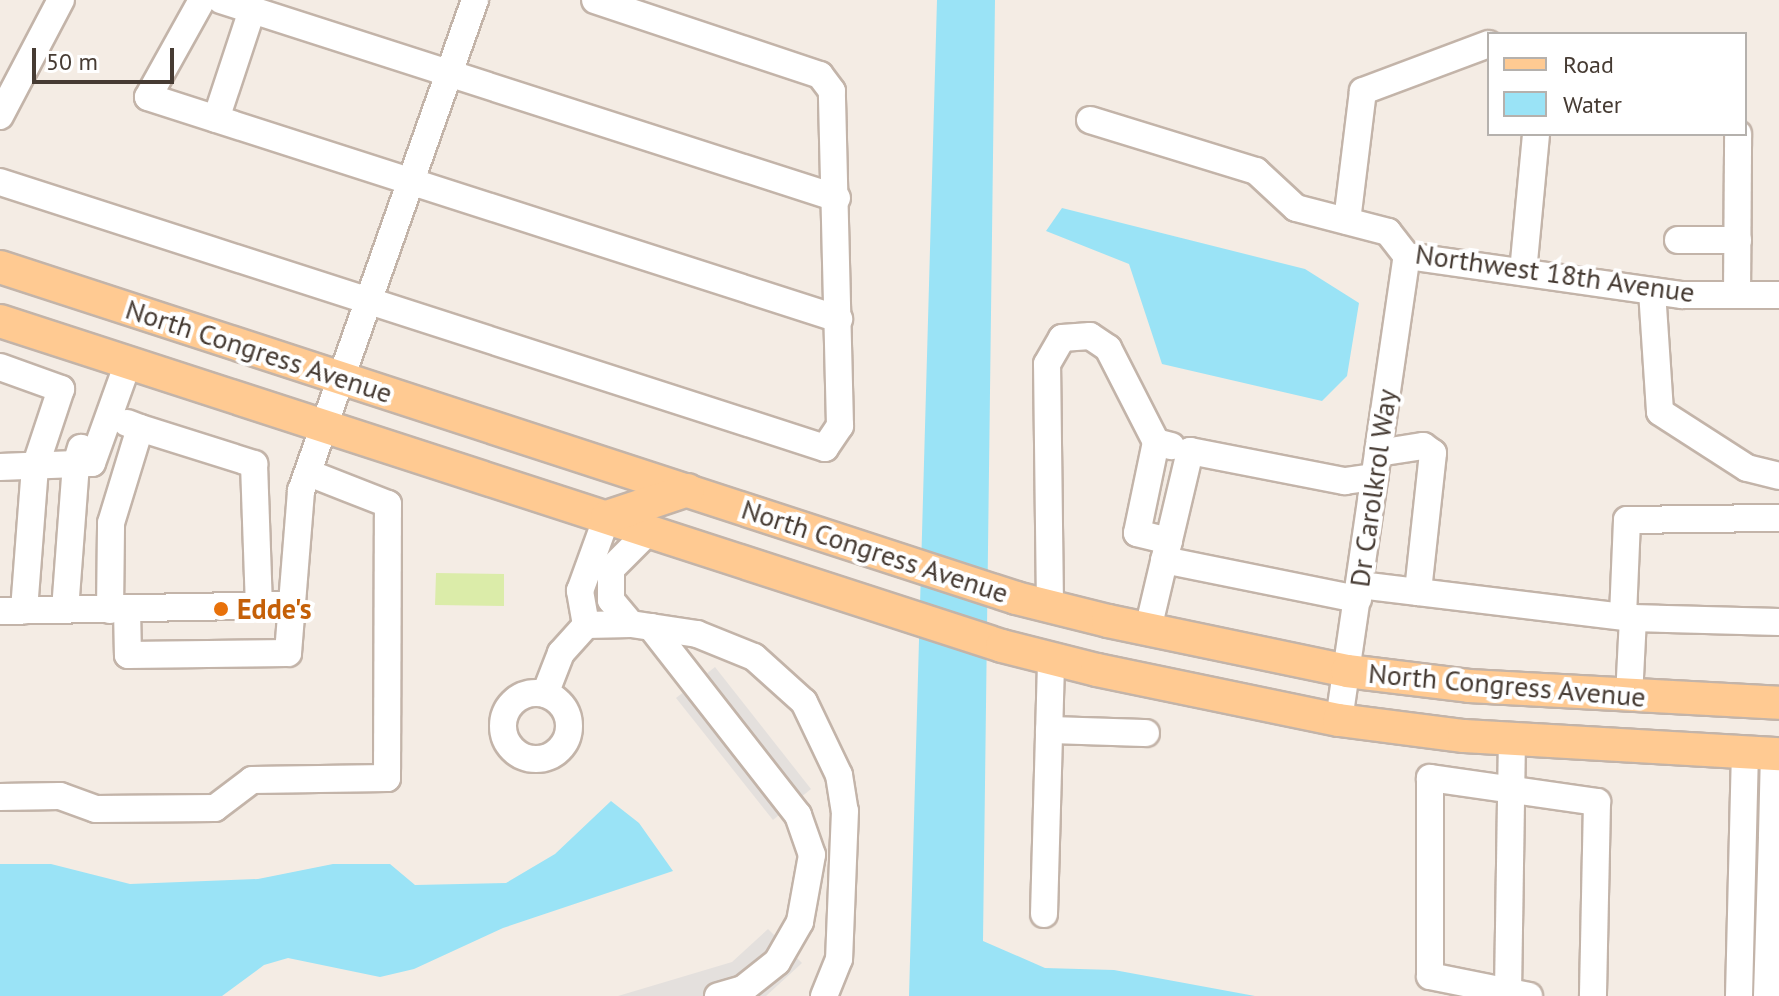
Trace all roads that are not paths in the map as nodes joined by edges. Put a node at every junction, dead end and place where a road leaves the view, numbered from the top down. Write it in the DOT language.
graph roads {
  1 [pos="61,0"];
  2 [pos="202,0"];
  3 [pos="221,0"];
  4 [pos="475,0"];
  5 [pos="595,0"];
  6 [pos="252,10"];
  7 [pos="1487,45"];
  8 [pos="450,74"];
  9 [pos="0,116"];
  10 [pos="216,119"];
  11 [pos="1090,120"];
  12 [pos="1536,136"];
  13 [pos="1738,136"];
  14 [pos="0,182"];
  15 [pos="413,182"];
  16 [pos="837,198"];
  17 [pos="1347,221"];
  18 [pos="1678,240"];
  19 [pos="1738,240"];
  20 [pos="1407,256"];
  21 [pos="0,267"];
  22 [pos="1523,272"];
  23 [pos="1652,291"];
  24 [pos="1737,295"];
  25 [pos="1779,295"];
  26 [pos="372,302"];
  27 [pos="839,319"];
  28 [pos="0,321"];
  29 [pos="120,360"];
  30 [pos="0,367"];
  31 [pos="346,379"];
  32 [pos="109,416"];
  33 [pos="328,427"];
  34 [pos="140,428"];
  35 [pos="1156,442"];
  36 [pos="1190,451"];
  37 [pos="76,464"];
  38 [pos="1377,465"];
  39 [pos="0,467"];
  40 [pos="35,467"];
  41 [pos="309,473"];
  42 [pos="1779,476"];
  43 [pos="688,490"];
  44 [pos="607,517"];
  45 [pos="1779,518"];
  46 [pos="649,531"];
  47 [pos="1166,551"];
  48 [pos="1359,592"];
  49 [pos="1418,592"];
  50 [pos="611,600"];
  51 [pos="288,605"];
  52 [pos="259,606"];
  53 [pos="1050,607"];
  54 [pos="65,610"];
  55 [pos="119,610"];
  56 [pos="12,611"];
  57 [pos="584,614"];
  58 [pos="1628,617"];
  59 [pos="1779,622"];
  60 [pos="641,625"];
  61 [pos="1148,629"];
  62 [pos="1051,659"];
  63 [pos="1347,671"];
  64 [pos="545,694"];
  65 [pos="1629,697"];
  66 [pos="1779,703"];
  67 [pos="1339,720"];
  68 [pos="1049,730"];
  69 [pos="1146,733"];
  70 [pos="1512,740"];
  71 [pos="1766,753"];
  72 [pos="1512,789"];
  73 [pos="0,797"];
  74 [pos="1775,837"];
  75 [pos="812,886"];
  76 [pos="842,888"];
  77 [pos="1044,914"];
  78 [pos="1518,994"];
  79 [pos="718,996"];
  80 [pos="824,996"];
  81 [pos="1593,996"];
  82 [pos="1739,996"];
  83 [pos="1767,996"];
  1 -- 9 [label="street"];
  2 -- 10 [label="street"];
  3 -- 6 [label="street"];
  4 -- 8 [label="street"];
  5 -- 16 [label="street"];
  6 -- 8 [label="street"];
  6 -- 10 [label="street"];
  7 -- 17 [label="street"];
  8 -- 15 [label="street"];
  8 -- 16 [label="street"];
  10 -- 15 [label="street"];
  11 -- 17 [label="street, Northwest 18th Avenue"];
  12 -- 22 [label="street"];
  13 -- 19 [label="street"];
  14 -- 26 [label="street"];
  15 -- 26 [label="street"];
  15 -- 27 [label="street"];
  16 -- 27 [label="street"];
  17 -- 20 [label="street, Northwest 18th Avenue"];
  18 -- 19 [label="street"];
  19 -- 24 [label="street"];
  20 -- 22 [label="street, Northwest 18th Avenue"];
  20 -- 38 [label="street, Dr Carolkrol Way"];
  21 -- 31 [label="main road, North Congress Avenue"];
  22 -- 23 [label="street, Northwest 18th Avenue"];
  23 -- 24 [label="street, Northwest 18th Avenue"];
  23 -- 42 [label="street"];
  24 -- 25 [label="street, Northwest 18th Avenue"];
  26 -- 27 [label="street"];
  26 -- 31 [label="street"];
  28 -- 29 [label="main road, North Congress Avenue"];
  29 -- 32 [label="street"];
  29 -- 33 [label="main road, North Congress Avenue"];
  29 -- 37 [label="street"];
  30 -- 40 [label="street"];
  31 -- 33 [label="street"];
  31 -- 43 [label="main road, North Congress Avenue"];
  32 -- 34 [label="street"];
  32 -- 37 [label="street"];
  33 -- 41 [label="street"];
  33 -- 44 [label="main road, North Congress Avenue"];
  34 -- 52 [label="street"];
  34 -- 55 [label="street"];
  35 -- 36 [label="street"];
  35 -- 47 [label="street"];
  35 -- 53 [label="street"];
  36 -- 38 [label="street"];
  36 -- 47 [label="street"];
  37 -- 40 [label="street"];
  37 -- 54 [label="street"];
  38 -- 48 [label="street, Dr Carolkrol Way"];
  38 -- 49 [label="street"];
  39 -- 40 [label="street"];
  40 -- 56 [label="street"];
  41 -- 51 [label="street"];
  41 -- 73 [label="street"];
  43 -- 44 [label="main road"];
  43 -- 53 [label="main road, North Congress Avenue"];
  44 -- 46 [label="main road, North Congress Avenue"];
  44 -- 57 [label="street"];
  45 -- 58 [label="street"];
  46 -- 50 [label="street"];
  46 -- 62 [label="main road, North Congress Avenue"];
  47 -- 48 [label="street"];
  47 -- 61 [label="street"];
  48 -- 49 [label="street"];
  48 -- 63 [label="street, Dr Carolkrol Way"];
  49 -- 58 [label="street"];
  50 -- 57 [label="street"];
  50 -- 60 [label="street"];
  51 -- 52 [label="street"];
  51 -- 55 [label="street"];
  52 -- 55 [label="street"];
  53 -- 61 [label="main road, North Congress Avenue"];
  54 -- 55 [label="street"];
  54 -- 56 [label="street"];
  57 -- 60 [label="street"];
  57 -- 64 [label="street"];
  58 -- 59 [label="street"];
  58 -- 65 [label="street"];
  60 -- 75 [label="street"];
  60 -- 76 [label="street"];
  61 -- 63 [label="main road, North Congress Avenue"];
  62 -- 67 [label="main road, North Congress Avenue"];
  62 -- 68 [label="street"];
  63 -- 65 [label="main road, North Congress Avenue"];
  63 -- 67 [label="street, Dr Carolkrol Way"];
  65 -- 66 [label="main road, North Congress Avenue"];
  67 -- 70 [label="main road, North Congress Avenue"];
  68 -- 69 [label="street"];
  68 -- 77 [label="street"];
  70 -- 71 [label="main road, North Congress Avenue"];
  70 -- 72 [label="street"];
  71 -- 74 [label="street"];
  71 -- 82 [label="street"];
  72 -- 78 [label="street"];
  72 -- 78 [label="street"];
  72 -- 81 [label="street"];
  74 -- 83 [label="street"];
  75 -- 76 [label="street"];
  75 -- 79 [label="street"];
  76 -- 80 [label="street"];
}
